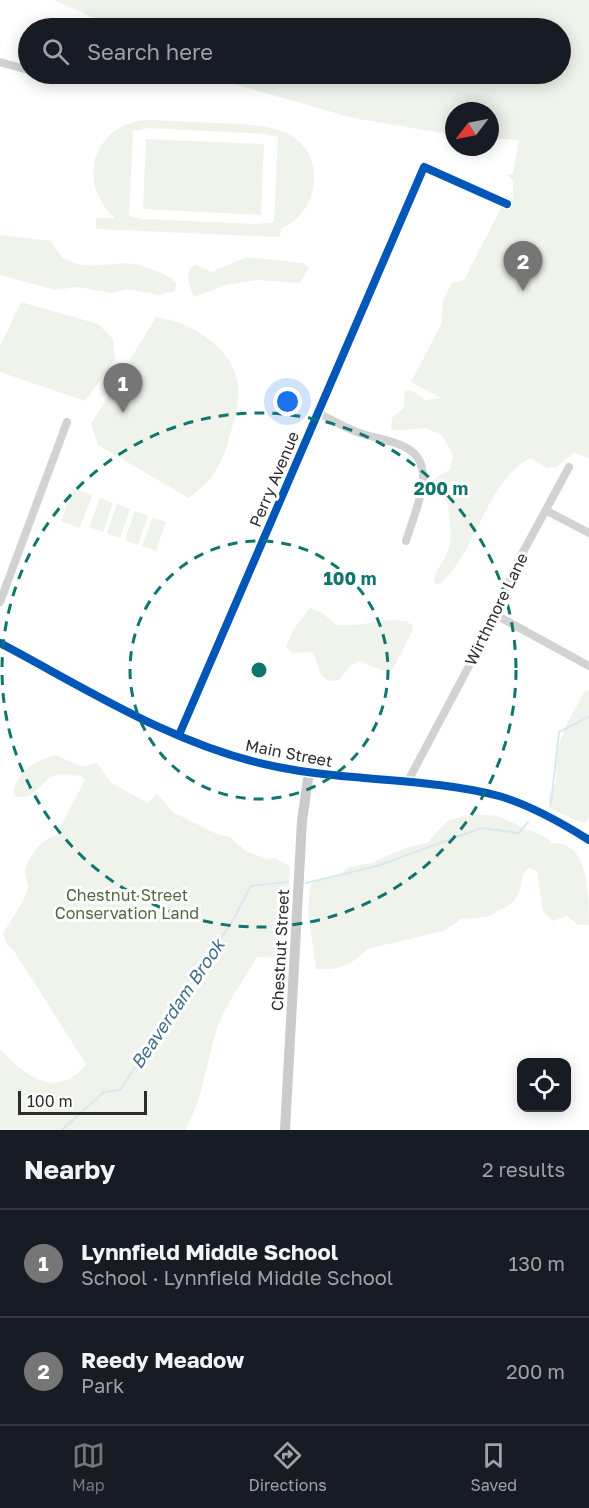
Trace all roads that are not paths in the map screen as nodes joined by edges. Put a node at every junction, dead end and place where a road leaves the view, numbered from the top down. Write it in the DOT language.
graph roads {
  1 [pos="0,62"];
  2 [pos="18,67"];
  3 [pos="507,204"];
  4 [pos="317,412"];
  5 [pos="67,422"];
  6 [pos="569,467"];
  7 [pos="547,511"];
  8 [pos="589,533"];
  9 [pos="406,541"];
  10 [pos="0,602"];
  11 [pos="496,615"];
  12 [pos="0,643"];
  13 [pos="589,666"];
  14 [pos="179,735"];
  15 [pos="309,772"];
  16 [pos="407,783"];
  17 [pos="589,840"];
  18 [pos="285,1130"];
  1 -- 2 [label="street"];
  3 -- 4 [label="street, Perry Avenue"];
  4 -- 9 [label="street"];
  4 -- 14 [label="street, Perry Avenue"];
  5 -- 10 [label="street"];
  6 -- 7 [label="street, Wirthmore Lane"];
  7 -- 8 [label="street"];
  7 -- 11 [label="street, Wirthmore Lane"];
  11 -- 13 [label="street"];
  11 -- 16 [label="street, Wirthmore Lane"];
  12 -- 14 [label="street, Main Street"];
  14 -- 15 [label="street, Main Street"];
  15 -- 16 [label="street, Main Street"];
  15 -- 18 [label="street, Chestnut Street"];
  16 -- 17 [label="street, Main Street"];
}
